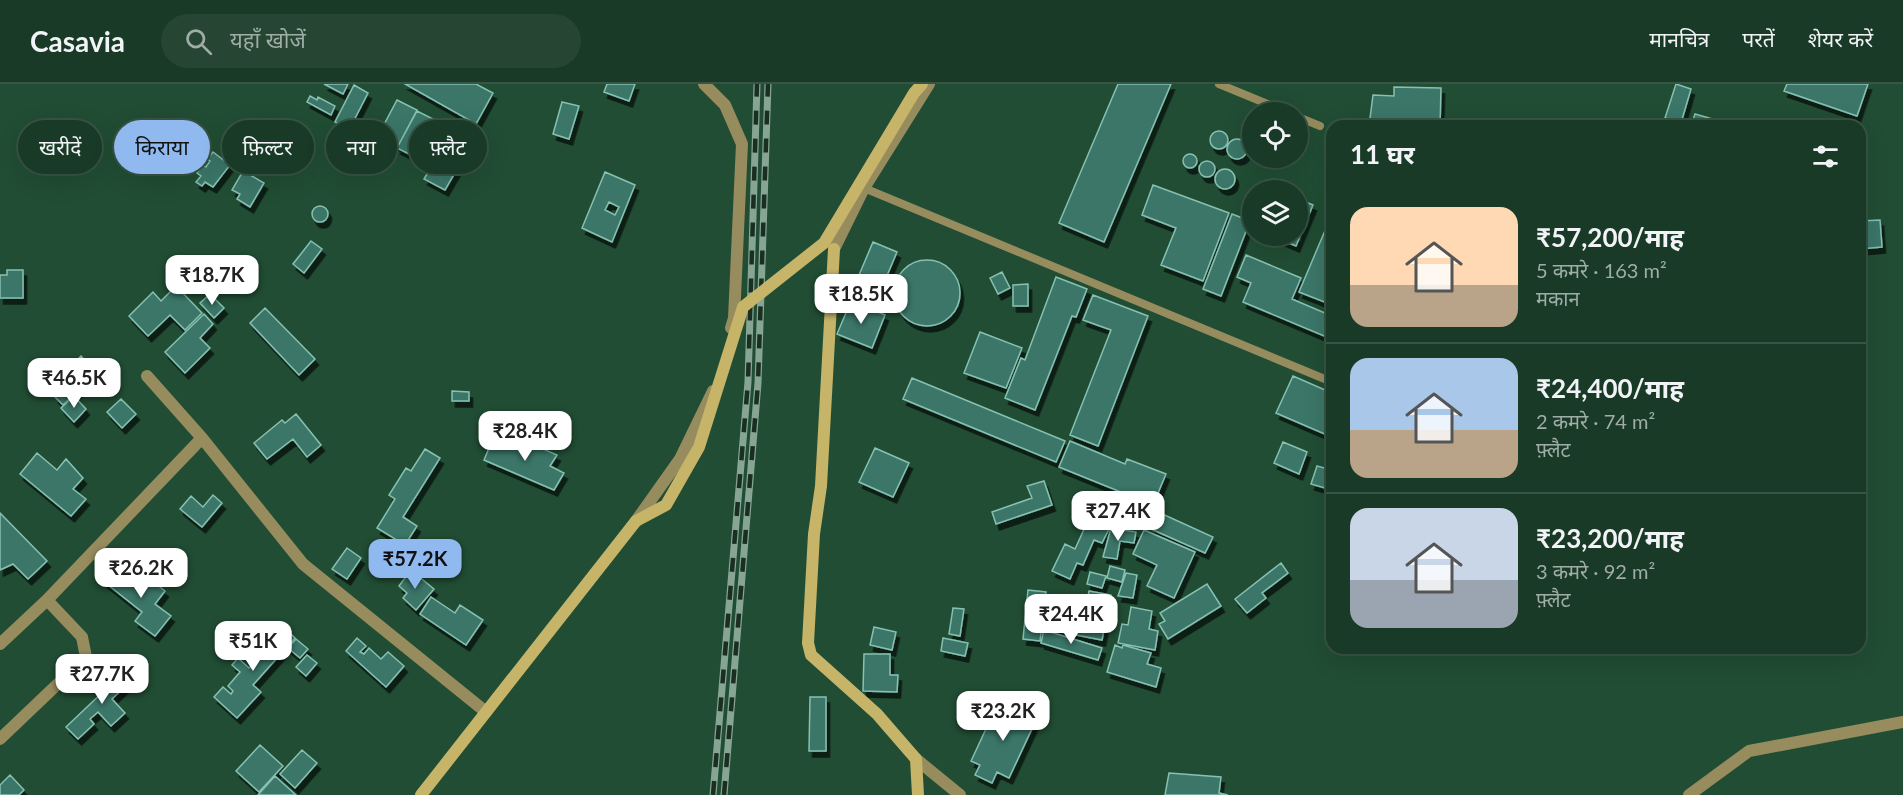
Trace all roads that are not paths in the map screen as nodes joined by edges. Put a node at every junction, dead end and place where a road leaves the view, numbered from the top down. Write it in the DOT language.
graph roads {
  1 [pos="704,84"];
  2 [pos="922,84"];
  3 [pos="929,84"];
  4 [pos="1219,84"];
  5 [pos="1263,102"];
  6 [pos="1308,121"];
  7 [pos="1320,126"];
  8 [pos="864,188"];
  9 [pos="147,376"];
  10 [pos="1326,380"];
  11 [pos="202,438"];
  12 [pos="636,521"];
  13 [pos="46,600"];
  14 [pos="0,644"];
  15 [pos="486,712"];
  16 [pos="1903,722"];
  17 [pos="0,739"];
  18 [pos="916,759"];
  19 [pos="422,795"];
  20 [pos="918,795"];
  21 [pos="960,795"];
  22 [pos="1689,795"];
  1 -- 12 [label="street"];
  2 -- 12 [label="street, bridge"];
  3 -- 8 [label="street"];
  4 -- 5 [label="lane"];
  6 -- 7 [label="lane"];
  8 -- 10 [label="lane"];
  8 -- 18 [label="street"];
  9 -- 11 [label="street"];
  11 -- 13 [label="street"];
  11 -- 15 [label="street"];
  12 -- 15 [label="street"];
  13 -- 14 [label="street"];
  13 -- 17 [label="street"];
  15 -- 19 [label="street"];
  16 -- 22 [label="street"];
  18 -- 20 [label="street"];
  18 -- 21 [label="street"];
}
